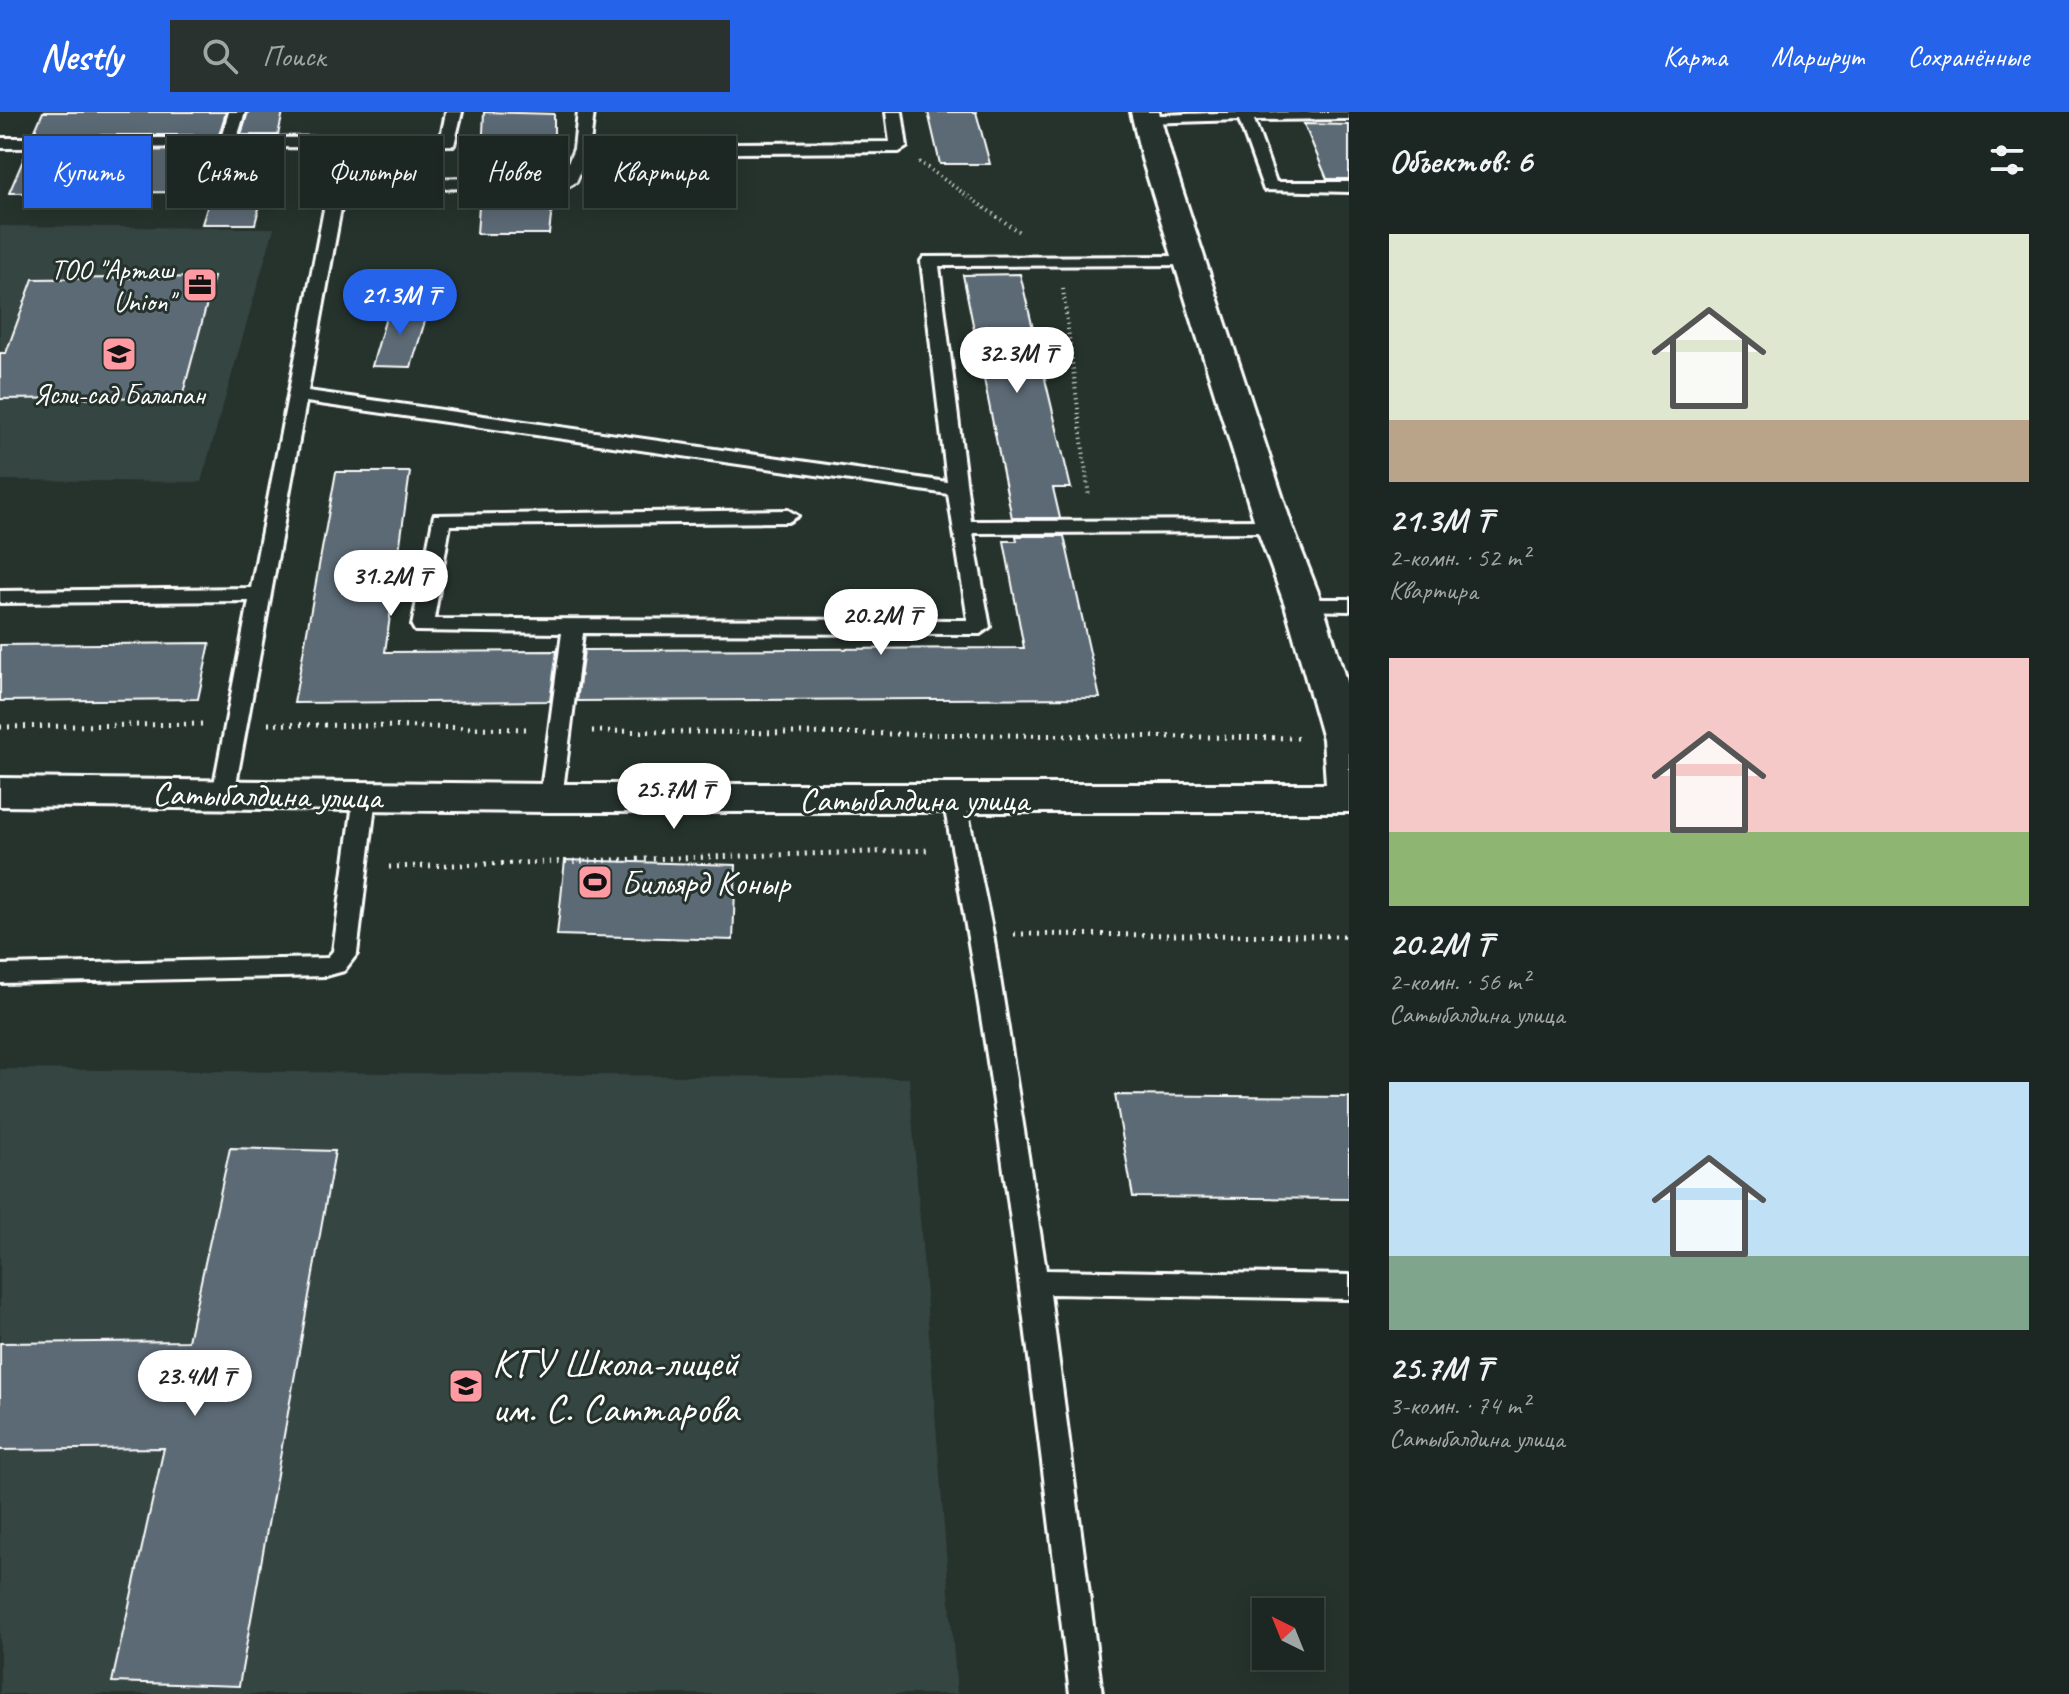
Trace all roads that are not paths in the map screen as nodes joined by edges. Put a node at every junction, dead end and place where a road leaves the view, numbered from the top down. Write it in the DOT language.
graph roads {
  1 [pos="237,112"];
  2 [pos="454,112"];
  3 [pos="586,112"];
  4 [pos="894,112"];
  5 [pos="1349,114"];
  6 [pos="1146,115"];
  7 [pos="1245,115"];
  8 [pos="230,136"];
  9 [pos="167,142"];
  10 [pos="443,142"];
  11 [pos="0,143"];
  12 [pos="582,149"];
  13 [pos="443,184"];
  14 [pos="1349,187"];
  15 [pos="333,208"];
  16 [pos="1192,261"];
  17 [pos="299,395"];
  18 [pos="956,489"];
  19 [pos="788,516"];
  20 [pos="1274,526"];
  21 [pos="962,527"];
  22 [pos="262,594"];
  23 [pos="0,597"];
  24 [pos="1304,605"];
  25 [pos="1349,605"];
  26 [pos="573,627"];
  27 [pos="0,792"];
  28 [pos="223,795"];
  29 [pos="365,796"];
  30 [pos="551,798"];
  31 [pos="1349,798"];
  32 [pos="954,799"];
  33 [pos="0,974"];
  34 [pos="1034,1282"];
  35 [pos="1349,1287"];
  36 [pos="1086,1694"];
  1 -- 8 [label="lane"];
  2 -- 10 [label="lane"];
  3 -- 12 [label="lane"];
  4 -- 12 [label="lane"];
  5 -- 7 [label="lane"];
  6 -- 7 [label="lane"];
  6 -- 16 [label="street"];
  7 -- 14 [label="lane"];
  9 -- 11 [label="lane"];
  12 -- 13 [label="lane"];
  15 -- 17 [label="lane"];
  16 -- 18 [label="lane"];
  16 -- 20 [label="street"];
  17 -- 18 [label="lane"];
  17 -- 22 [label="lane"];
  18 -- 21 [label="lane"];
  19 -- 26 [label="lane"];
  20 -- 21 [label="lane"];
  20 -- 24 [label="street"];
  21 -- 26 [label="lane"];
  22 -- 23 [label="lane"];
  22 -- 28 [label="lane"];
  24 -- 25 [label="lane"];
  24 -- 31 [label="street"];
  26 -- 30 [label="lane"];
  27 -- 28 [label="street, Сатыбалдина улица"];
  28 -- 29 [label="street, Сатыбалдина улица"];
  29 -- 30 [label="street, Сатыбалдина улица"];
  29 -- 33 [label="lane"];
  30 -- 32 [label="street, Сатыбалдина улица"];
  31 -- 32 [label="street, Сатыбалдина улица"];
  32 -- 34 [label="lane"];
  34 -- 35 [label="lane"];
  34 -- 36 [label="lane"];
}
